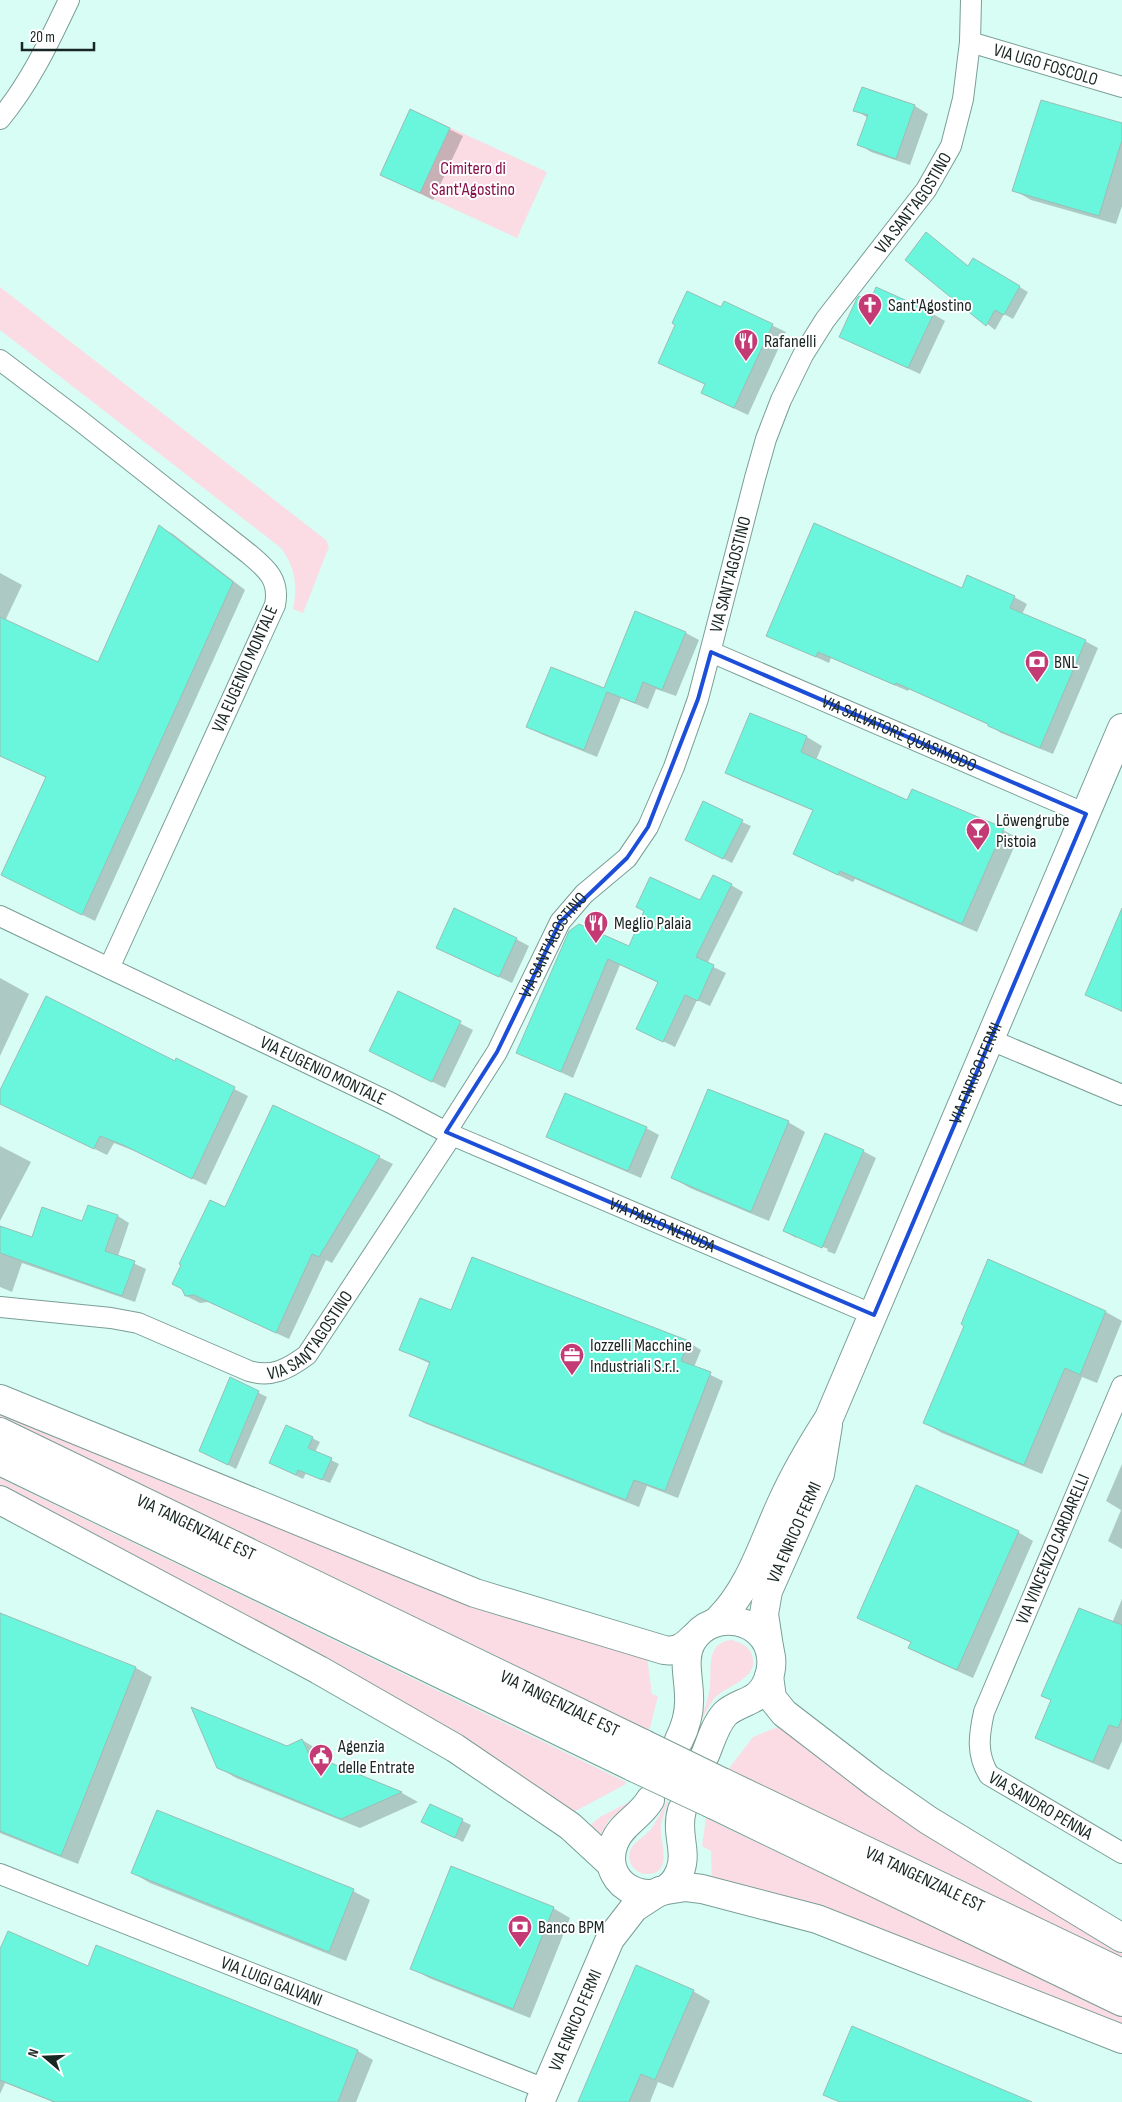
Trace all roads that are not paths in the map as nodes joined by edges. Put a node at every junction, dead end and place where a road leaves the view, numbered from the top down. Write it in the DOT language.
graph roads {
  1 [pos="69,0"];
  2 [pos="971,0"];
  3 [pos="970,42"];
  4 [pos="1122,87"];
  5 [pos="0,118"];
  6 [pos="0,360"];
  7 [pos="711,652"];
  8 [pos="1122,728"];
  9 [pos="1086,814"];
  10 [pos="0,916"];
  11 [pos="110,968"];
  12 [pos="991,1040"];
  13 [pos="1122,1095"];
  14 [pos="449,1134"];
  15 [pos="0,1307"];
  16 [pos="874,1315"];
  17 [pos="1122,1386"];
  18 [pos="0,1399"];
  19 [pos="829,1418"];
  20 [pos="0,1432"];
  21 [pos="0,1461"];
  22 [pos="0,1500"];
  23 [pos="718,1620"];
  24 [pos="694,1638"];
  25 [pos="768,1647"];
  26 [pos="769,1676"];
  27 [pos="984,1712"];
  28 [pos="679,1740"];
  29 [pos="638,1755"];
  30 [pos="705,1755"];
  31 [pos="717,1793"];
  32 [pos="650,1800"];
  33 [pos="682,1810"];
  34 [pos="1122,1853"];
  35 [pos="612,1868"];
  36 [pos="0,1874"];
  37 [pos="660,1891"];
  38 [pos="1122,1938"];
  39 [pos="610,1939"];
  40 [pos="1122,1973"];
  41 [pos="1122,2002"];
  42 [pos="1122,2039"];
  43 [pos="542,2096"];
  1 -- 5 [label="street"];
  2 -- 3 [label="street, VIA SANT'AGOSTINO"];
  3 -- 4 [label="street, VIA UGO FOSCOLO"];
  3 -- 7 [label="street, VIA SANT'AGOSTINO"];
  6 -- 11 [label="street, VIA EUGENIO MONTALE"];
  7 -- 9 [label="street, VIA SALVATORE QUASIMODO"];
  7 -- 14 [label="street, VIA SANT'AGOSTINO"];
  8 -- 9 [label="main road, VIA ENRICO FERMI"];
  9 -- 12 [label="main road, VIA ENRICO FERMI"];
  10 -- 11 [label="street, VIA EUGENIO MONTALE"];
  11 -- 14 [label="street, VIA EUGENIO MONTALE"];
  12 -- 13 [label="street"];
  12 -- 16 [label="main road, VIA ENRICO FERMI"];
  14 -- 15 [label="street, VIA SANT'AGOSTINO"];
  14 -- 16 [label="street, VIA PABLO NERUDA"];
  16 -- 19 [label="main road, VIA ENRICO FERMI"];
  17 -- 27 [label="street, VIA VINCENZO CARDARELLI"];
  18 -- 24 [label="main road, VIA ENRICO FERMI"];
  19 -- 23 [label="main road, VIA ENRICO FERMI"];
  19 -- 25 [label="main road, VIA ENRICO FERMI"];
  20 -- 29 [label="main road, VIA TANGENZIALE EST"];
  21 -- 29 [label="main road, VIA TANGENZIALE EST"];
  22 -- 35 [label="main road"];
  23 -- 24 [label="main road, VIA ENRICO FERMI"];
  23 -- 25 [label="main road"];
  24 -- 28 [label="main road"];
  25 -- 26 [label="main road, VIA ENRICO FERMI"];
  26 -- 30 [label="main road"];
  26 -- 38 [label="main road, VIA ENRICO FERMI"];
  27 -- 34 [label="street, VIA SANDRO PENNA"];
  29 -- 31 [label="main road, VIA TANGENZIALE EST, bridge"];
  31 -- 40 [label="main road, VIA TANGENZIALE EST"];
  31 -- 41 [label="main road, VIA TANGENZIALE EST"];
  32 -- 35 [label="main road, VIA ENRICO FERMI"];
  33 -- 37 [label="main road, VIA ENRICO FERMI"];
  35 -- 37 [label="main road"];
  35 -- 39 [label="main road, VIA ENRICO FERMI"];
  36 -- 43 [label="street, VIA LUIGI GALVANI"];
  37 -- 39 [label="main road, VIA ENRICO FERMI"];
  37 -- 42 [label="main road"];
  39 -- 43 [label="main road, VIA ENRICO FERMI"];
}
